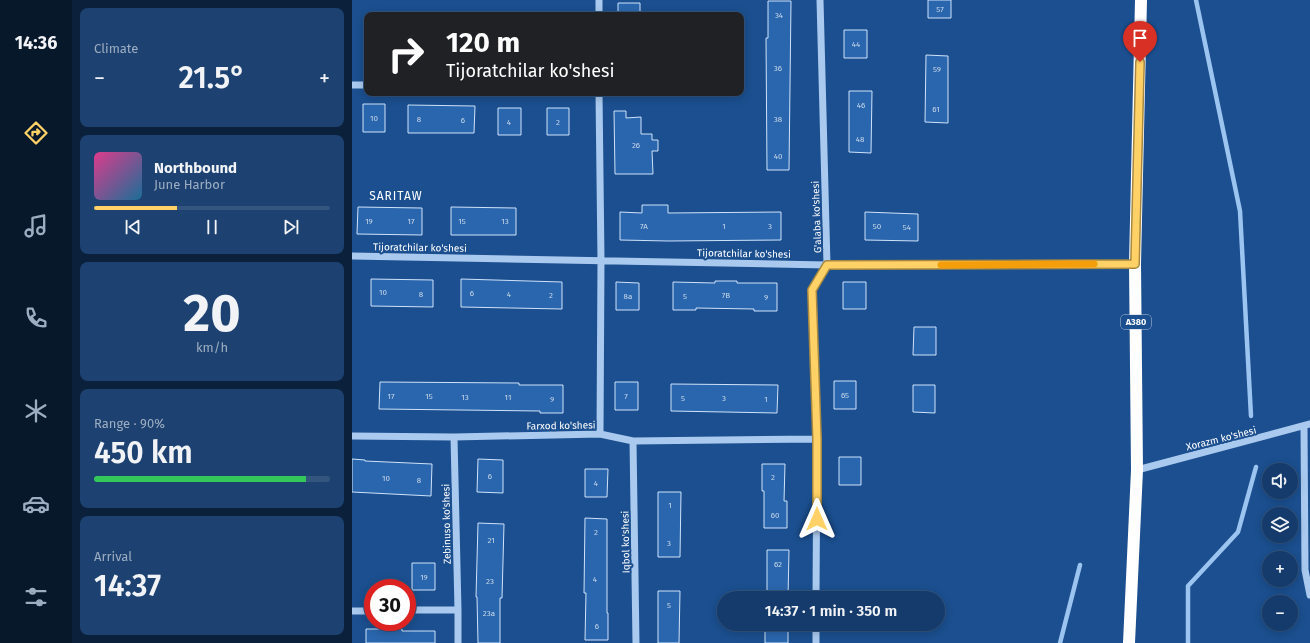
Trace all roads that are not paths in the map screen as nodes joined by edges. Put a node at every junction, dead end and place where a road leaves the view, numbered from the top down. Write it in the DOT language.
graph roads {
  1 [pos="599,0"];
  2 [pos="820,0"];
  3 [pos="1141,0"];
  4 [pos="599,12"];
  5 [pos="352,85"];
  6 [pos="364,85"];
  7 [pos="599,96"];
  8 [pos="352,256"];
  9 [pos="601,260"];
  10 [pos="1135,264"];
  11 [pos="827,265"];
  12 [pos="1307,426"];
  13 [pos="600,434"];
  14 [pos="352,436"];
  15 [pos="454,437"];
  16 [pos="817,439"];
  17 [pos="634,441"];
  18 [pos="1138,470"];
  19 [pos="816,591"];
  20 [pos="1310,595"];
  21 [pos="416,610"];
  22 [pos="458,610"];
  23 [pos="352,611"];
  24 [pos="364,611"];
  25 [pos="816,631"];
  26 [pos="458,643"];
  27 [pos="636,643"];
  28 [pos="816,643"];
  29 [pos="1129,643"];
  1 -- 4 [label="street"];
  2 -- 11 [label="street, G'alaba ko'shesi"];
  3 -- 10 [label="highway, A380"];
  5 -- 6 [label="street"];
  7 -- 9 [label="street"];
  8 -- 9 [label="street, Tijoratchilar ko'shesi"];
  9 -- 11 [label="street, Tijoratchilar ko'shesi"];
  9 -- 13 [label="street"];
  10 -- 11 [label="street, Tijoratchilar ko'shesi"];
  10 -- 18 [label="highway, A380"];
  11 -- 16 [label="street, G'alaba ko'shesi"];
  12 -- 18 [label="street, Xorazm ko'shesi"];
  12 -- 20 [label="street"];
  13 -- 15 [label="street, Farxod ko'shesi"];
  13 -- 17 [label="street, Farxod ko'shesi"];
  14 -- 15 [label="street, Farxod ko'shesi"];
  15 -- 22 [label="street, Zebinuso ko'shesi"];
  16 -- 17 [label="street, Farxod ko'shesi"];
  16 -- 19 [label="street, G'alaba ko'shesi"];
  17 -- 27 [label="street, Iqbol ko'shesi"];
  18 -- 29 [label="highway, A380"];
  21 -- 22 [label="street"];
  22 -- 26 [label="street, Zebinuso ko'shesi"];
  23 -- 24 [label="street"];
  25 -- 28 [label="street"];
}
